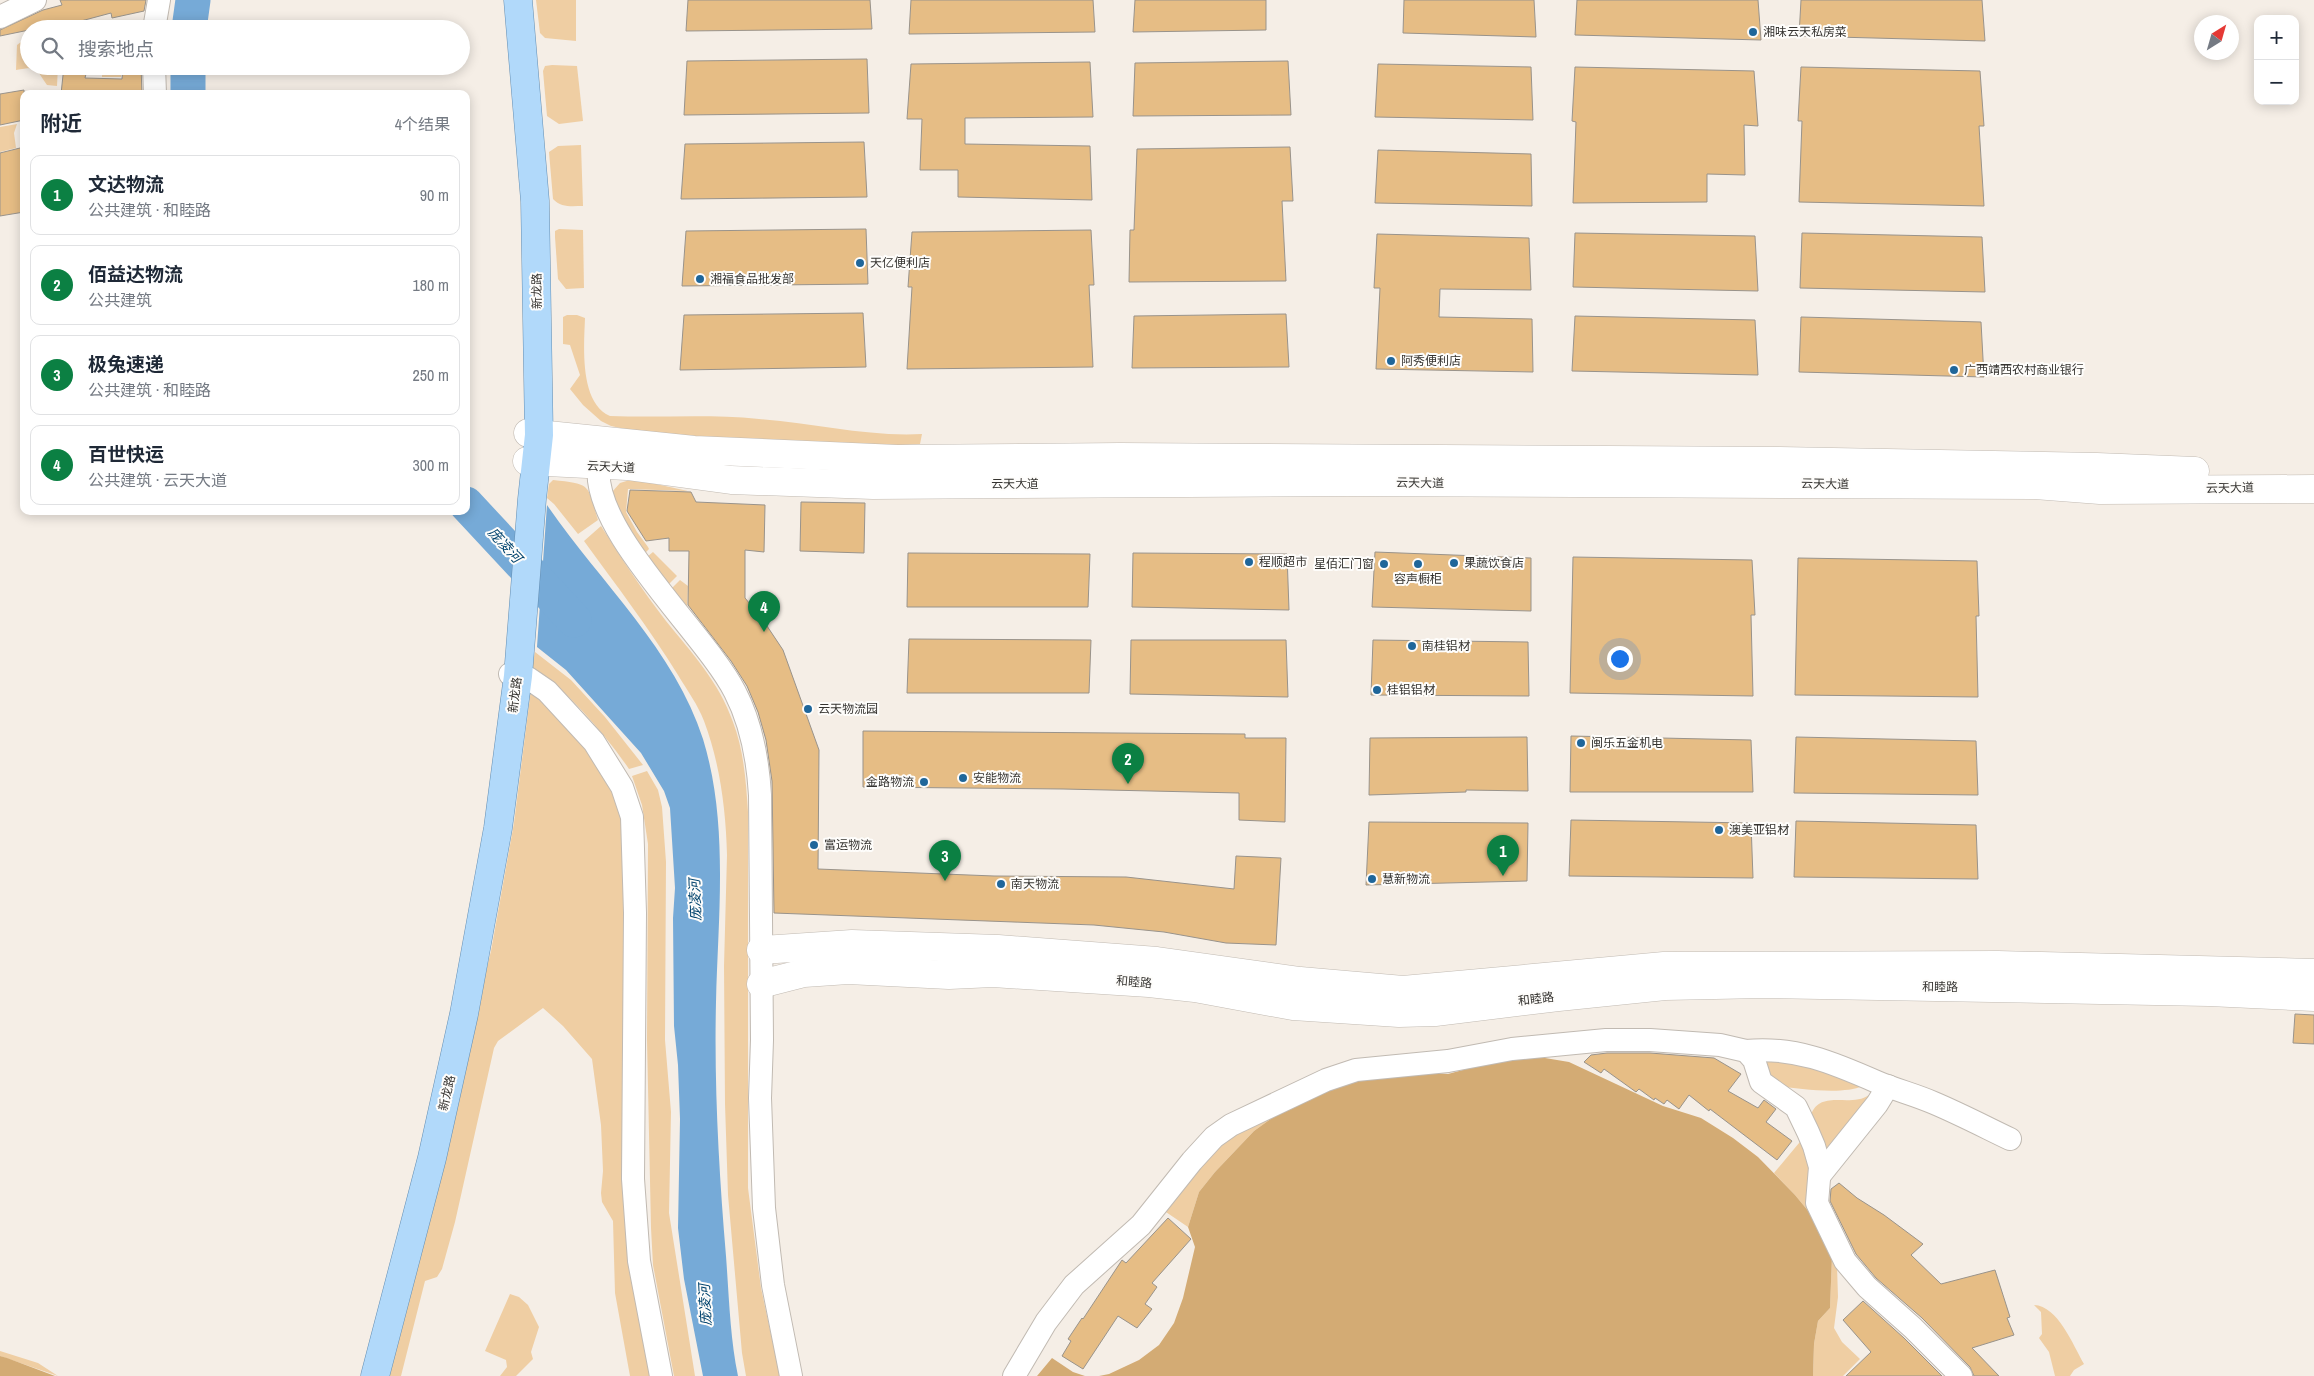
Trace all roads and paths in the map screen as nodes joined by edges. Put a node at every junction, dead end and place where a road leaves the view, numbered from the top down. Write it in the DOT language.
graph roads {
  1 [pos="35,0"];
  2 [pos="159,0"];
  3 [pos="510,0"];
  4 [pos="518,0"];
  5 [pos="0,17"];
  6 [pos="156,20"];
  7 [pos="154,75"];
  8 [pos="155,90"];
  9 [pos="534,434"];
  10 [pos="532,461"];
  11 [pos="599,466"];
  12 [pos="2314,473"];
  13 [pos="2314,489"];
  14 [pos="514,668"];
  15 [pos="762,950"];
  16 [pos="2314,973"];
  17 [pos="761,984"];
  18 [pos="2314,997"];
  19 [pos="1746,1051"];
  20 [pos="1888,1086"];
  21 [pos="2010,1139"];
  22 [pos="1820,1175"];
  23 [pos="366,1376"];
  24 [pos="375,1376"];
  25 [pos="661,1376"];
  26 [pos="791,1376"];
  27 [pos="1014,1376"];
  28 [pos="1961,1376"];
  1 -- 5 [label="street"];
  2 -- 6 [label="street"];
  3 -- 9 [label="main road, 新龙路"];
  4 -- 9 [label="main road, 新龙路"];
  7 -- 8 [label="street"];
  9 -- 10 [label="main road, 新龙路"];
  9 -- 12 [label="main road, 云天大道"];
  10 -- 11 [label="main road, 云天大道"];
  10 -- 14 [label="main road, 新龙路"];
  11 -- 13 [label="main road, 云天大道"];
  11 -- 15 [label="street"];
  14 -- 23 [label="main road, 新龙路"];
  14 -- 24 [label="main road, 新龙路"];
  14 -- 25 [label="street"];
  15 -- 16 [label="main road, 和睦路"];
  15 -- 17 [label="street"];
  17 -- 18 [label="main road, 和睦路"];
  17 -- 26 [label="street"];
  19 -- 20 [label="street"];
  19 -- 22 [label="street"];
  19 -- 27 [label="street"];
  20 -- 21 [label="street"];
  20 -- 22 [label="street"];
  22 -- 28 [label="street"];
}
